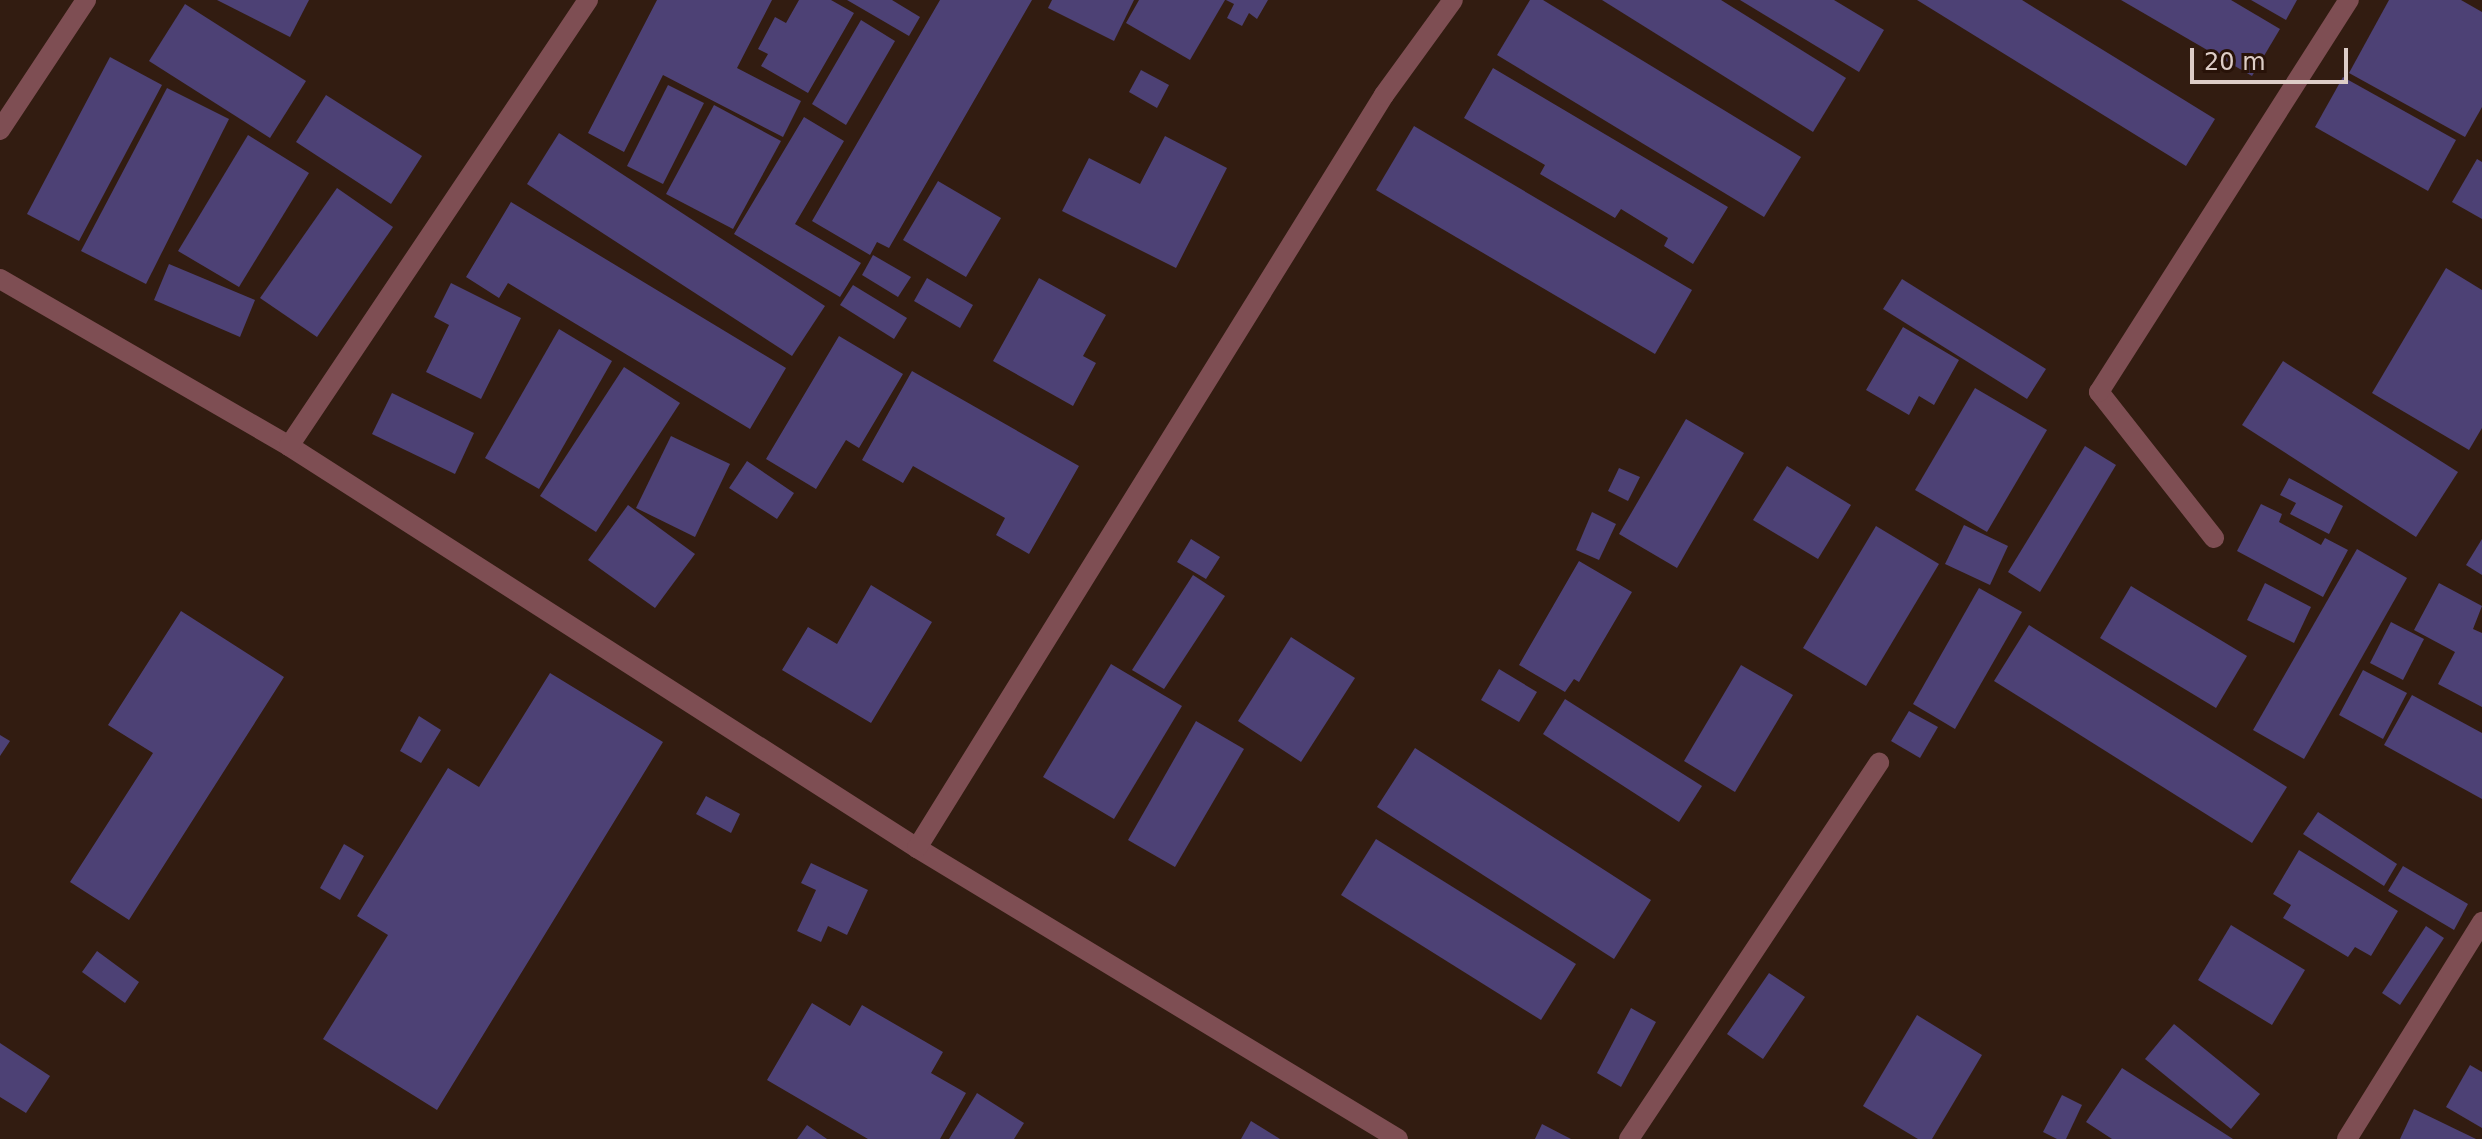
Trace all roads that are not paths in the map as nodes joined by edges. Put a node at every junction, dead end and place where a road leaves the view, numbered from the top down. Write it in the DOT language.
graph roads {
  1 [pos="86,0"];
  2 [pos="588,0"];
  3 [pos="1453,0"];
  4 [pos="2349,0"];
  5 [pos="0,130"];
  6 [pos="0,279"];
  7 [pos="289,446"];
  8 [pos="2214,538"];
  9 [pos="1879,763"];
  10 [pos="917,848"];
  11 [pos="2482,922"];
  12 [pos="1398,1139"];
  13 [pos="1629,1139"];
  14 [pos="2347,1139"];
  1 -- 5 [label="street"];
  2 -- 7 [label="street"];
  3 -- 10 [label="street"];
  4 -- 8 [label="street"];
  6 -- 7 [label="street"];
  7 -- 10 [label="street"];
  9 -- 13 [label="street"];
  10 -- 12 [label="street"];
  11 -- 14 [label="street"];
}
